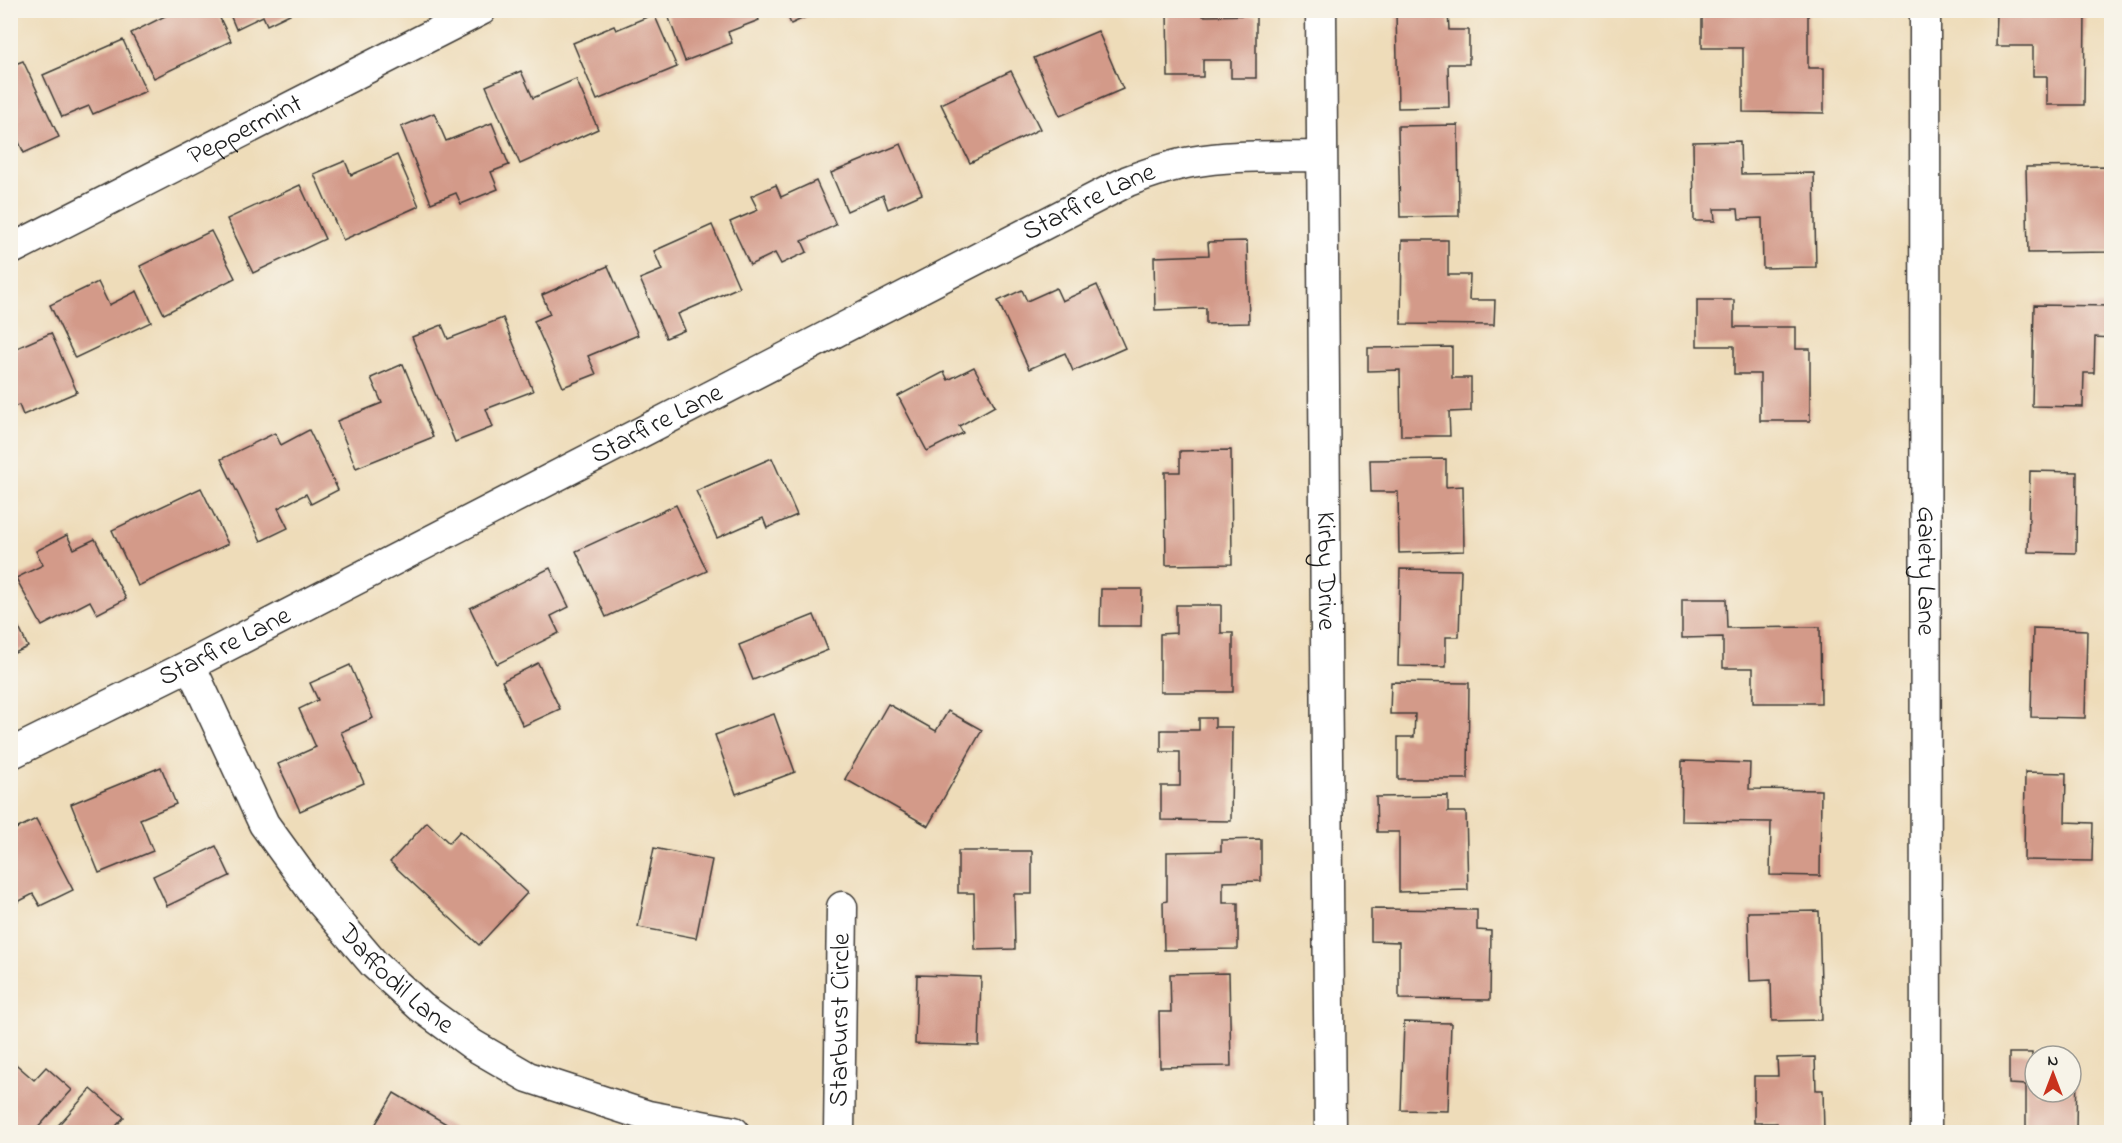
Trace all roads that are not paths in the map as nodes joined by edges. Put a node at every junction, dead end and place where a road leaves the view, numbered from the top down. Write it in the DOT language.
graph roads {
  1 [pos="481,10"];
  2 [pos="1321,10"];
  3 [pos="1925,10"];
  4 [pos="1321,156"];
  5 [pos="10,250"];
  6 [pos="189,665"];
  7 [pos="10,754"];
  8 [pos="842,907"];
  9 [pos="734,1132"];
  10 [pos="839,1132"];
  11 [pos="1330,1132"];
  12 [pos="1926,1132"];
  1 -- 5 [label="street, Peppermint"];
  2 -- 4 [label="street, Kirby Drive"];
  3 -- 12 [label="street, Gaiety Lane"];
  4 -- 6 [label="street, Starfire Lane"];
  4 -- 11 [label="street, Kirby Drive"];
  6 -- 7 [label="street, Starfire Lane"];
  6 -- 9 [label="street, Daffodil Lane"];
  8 -- 10 [label="street, Starburst Circle"];
}
